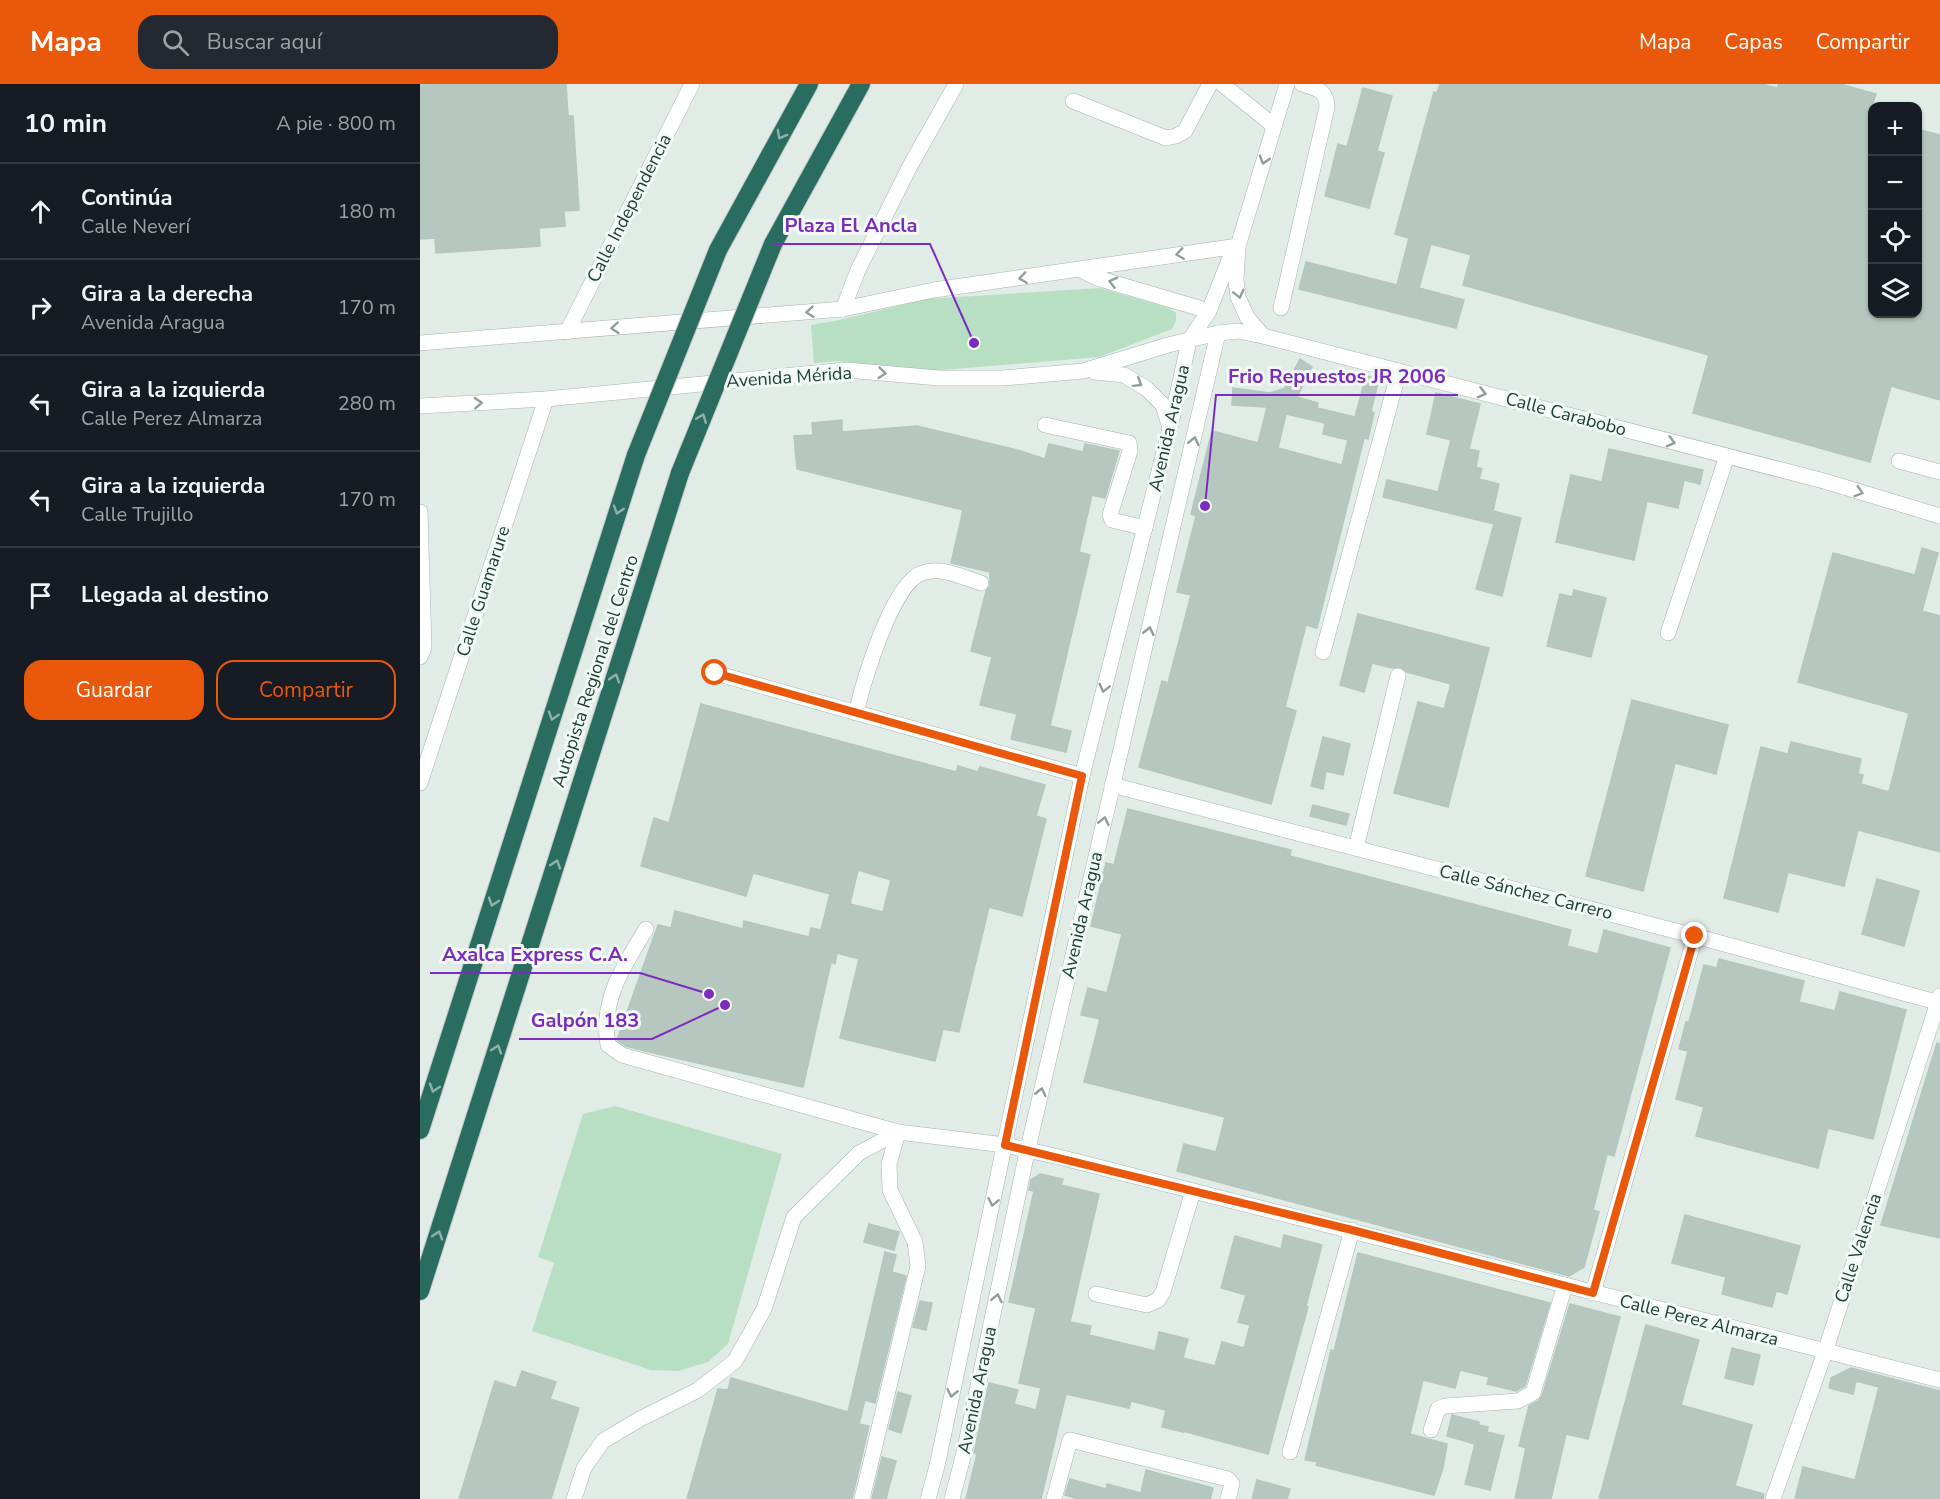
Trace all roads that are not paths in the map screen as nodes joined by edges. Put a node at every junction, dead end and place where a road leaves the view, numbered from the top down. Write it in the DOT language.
graph roads {
  1 [pos="692,84"];
  2 [pos="809,84"];
  3 [pos="861,84"];
  4 [pos="956,84"];
  5 [pos="1210,84"];
  6 [pos="1222,84"];
  7 [pos="1287,84"];
  8 [pos="1302,84"];
  9 [pos="1073,101"];
  10 [pos="1274,126"];
  11 [pos="1238,246"];
  12 [pos="1081,270"];
  13 [pos="1281,308"];
  14 [pos="843,309"];
  15 [pos="1209,311"];
  16 [pos="567,333"];
  17 [pos="1218,333"];
  18 [pos="1263,336"];
  19 [pos="1189,341"];
  20 [pos="420,343"];
  21 [pos="1083,371"];
  22 [pos="1399,371"];
  23 [pos="546,399"];
  24 [pos="420,406"];
  25 [pos="1045,425"];
  26 [pos="1170,428"];
  27 [pos="1728,456"];
  28 [pos="1899,461"];
  29 [pos="1940,472"];
  30 [pos="420,512"];
  31 [pos="1940,516"];
  32 [pos="1145,528"];
  33 [pos="981,583"];
  34 [pos="1668,633"];
  35 [pos="1323,652"];
  36 [pos="420,657"];
  37 [pos="715,673"];
  38 [pos="1398,676"];
  39 [pos="856,713"];
  40 [pos="1082,776"];
  41 [pos="420,783"];
  42 [pos="1112,785"];
  43 [pos="1356,848"];
  44 [pos="646,929"];
  45 [pos="1695,936"];
  46 [pos="1939,1000"];
  47 [pos="420,1130"];
  48 [pos="898,1132"];
  49 [pos="1005,1145"];
  50 [pos="1028,1149"];
  51 [pos="1192,1191"];
  52 [pos="1352,1230"];
  53 [pos="1565,1285"];
  54 [pos="420,1291"];
  55 [pos="1593,1293"];
  56 [pos="1096,1294"];
  57 [pos="1825,1352"];
  58 [pos="1940,1380"];
  59 [pos="1431,1430"];
  60 [pos="1290,1452"];
  61 [pos="1230,1492"];
  62 [pos="574,1499"];
  63 [pos="862,1499"];
  64 [pos="928,1499"];
  65 [pos="952,1499"];
  66 [pos="1054,1499"];
  67 [pos="1773,1499"];
  1 -- 16 [label="street, Calle Independencia"];
  2 -- 47 [label="highway, Autopista Regional del Centro, one-way, bridge"];
  54 -- 3 [label="highway, Autopista Regional del Centro, one-way, bridge"];
  4 -- 14 [label="street"];
  5 -- 9 [label="street"];
  6 -- 10 [label="street"];
  7 -- 10 [label="street"];
  8 -- 13 [label="street"];
  10 -- 11 [label="street, one-way"];
  11 -- 12 [label="street, one-way"];
  11 -- 15 [label="street"];
  11 -- 18 [label="street, one-way"];
  12 -- 14 [label="street, one-way"];
  15 -- 12 [label="street, one-way"];
  14 -- 16 [label="street, one-way"];
  15 -- 17 [label="street"];
  15 -- 19 [label="street"];
  16 -- 20 [label="street"];
  17 -- 18 [label="street, Calle Carabobo"];
  17 -- 19 [label="street, Calle Carabobo"];
  42 -- 17 [label="street, Avenida Aragua, one-way"];
  18 -- 22 [label="street, Calle Carabobo"];
  19 -- 21 [label="street, Avenida Mérida"];
  19 -- 26 [label="street, Avenida Aragua"];
  23 -- 21 [label="street, Avenida Mérida, one-way"];
  21 -- 26 [label="street, one-way"];
  22 -- 27 [label="street, Calle Carabobo, one-way"];
  22 -- 35 [label="street"];
  24 -- 23 [label="street, Avenida Mérida, one-way"];
  23 -- 41 [label="street, Calle Guamarure"];
  25 -- 32 [label="street"];
  26 -- 32 [label="street, Avenida Aragua"];
  27 -- 31 [label="street, Calle Carabobo, one-way"];
  27 -- 34 [label="street"];
  28 -- 29 [label="street"];
  30 -- 36 [label="street"];
  32 -- 40 [label="street, Avenida Aragua, one-way"];
  33 -- 39 [label="street"];
  37 -- 39 [label="street"];
  38 -- 43 [label="street"];
  39 -- 40 [label="street"];
  40 -- 49 [label="street, Avenida Aragua"];
  42 -- 43 [label="street, Calle Sánchez Carrero"];
  50 -- 42 [label="street, Avenida Aragua, one-way"];
  43 -- 45 [label="street, Calle Sánchez Carrero"];
  44 -- 48 [label="street, Calle Perez Almarza"];
  45 -- 46 [label="street, Calle Sánchez Carrero"];
  45 -- 55 [label="street"];
  46 -- 57 [label="street, Calle Valencia"];
  48 -- 49 [label="street, Calle Perez Almarza"];
  48 -- 62 [label="street"];
  48 -- 63 [label="street"];
  49 -- 50 [label="street, Calle Perez Almarza"];
  49 -- 64 [label="street, Avenida Aragua, one-way"];
  50 -- 51 [label="street, Calle Perez Almarza"];
  65 -- 50 [label="street, Avenida Aragua, one-way"];
  51 -- 52 [label="street, Calle Perez Almarza"];
  51 -- 56 [label="street"];
  52 -- 53 [label="street, Calle Perez Almarza"];
  52 -- 60 [label="street"];
  53 -- 55 [label="street, Calle Perez Almarza"];
  53 -- 59 [label="street"];
  55 -- 57 [label="street, Calle Perez Almarza"];
  57 -- 58 [label="street, Calle Perez Almarza"];
  57 -- 67 [label="street, Calle Valencia"];
  61 -- 66 [label="street"];
}
